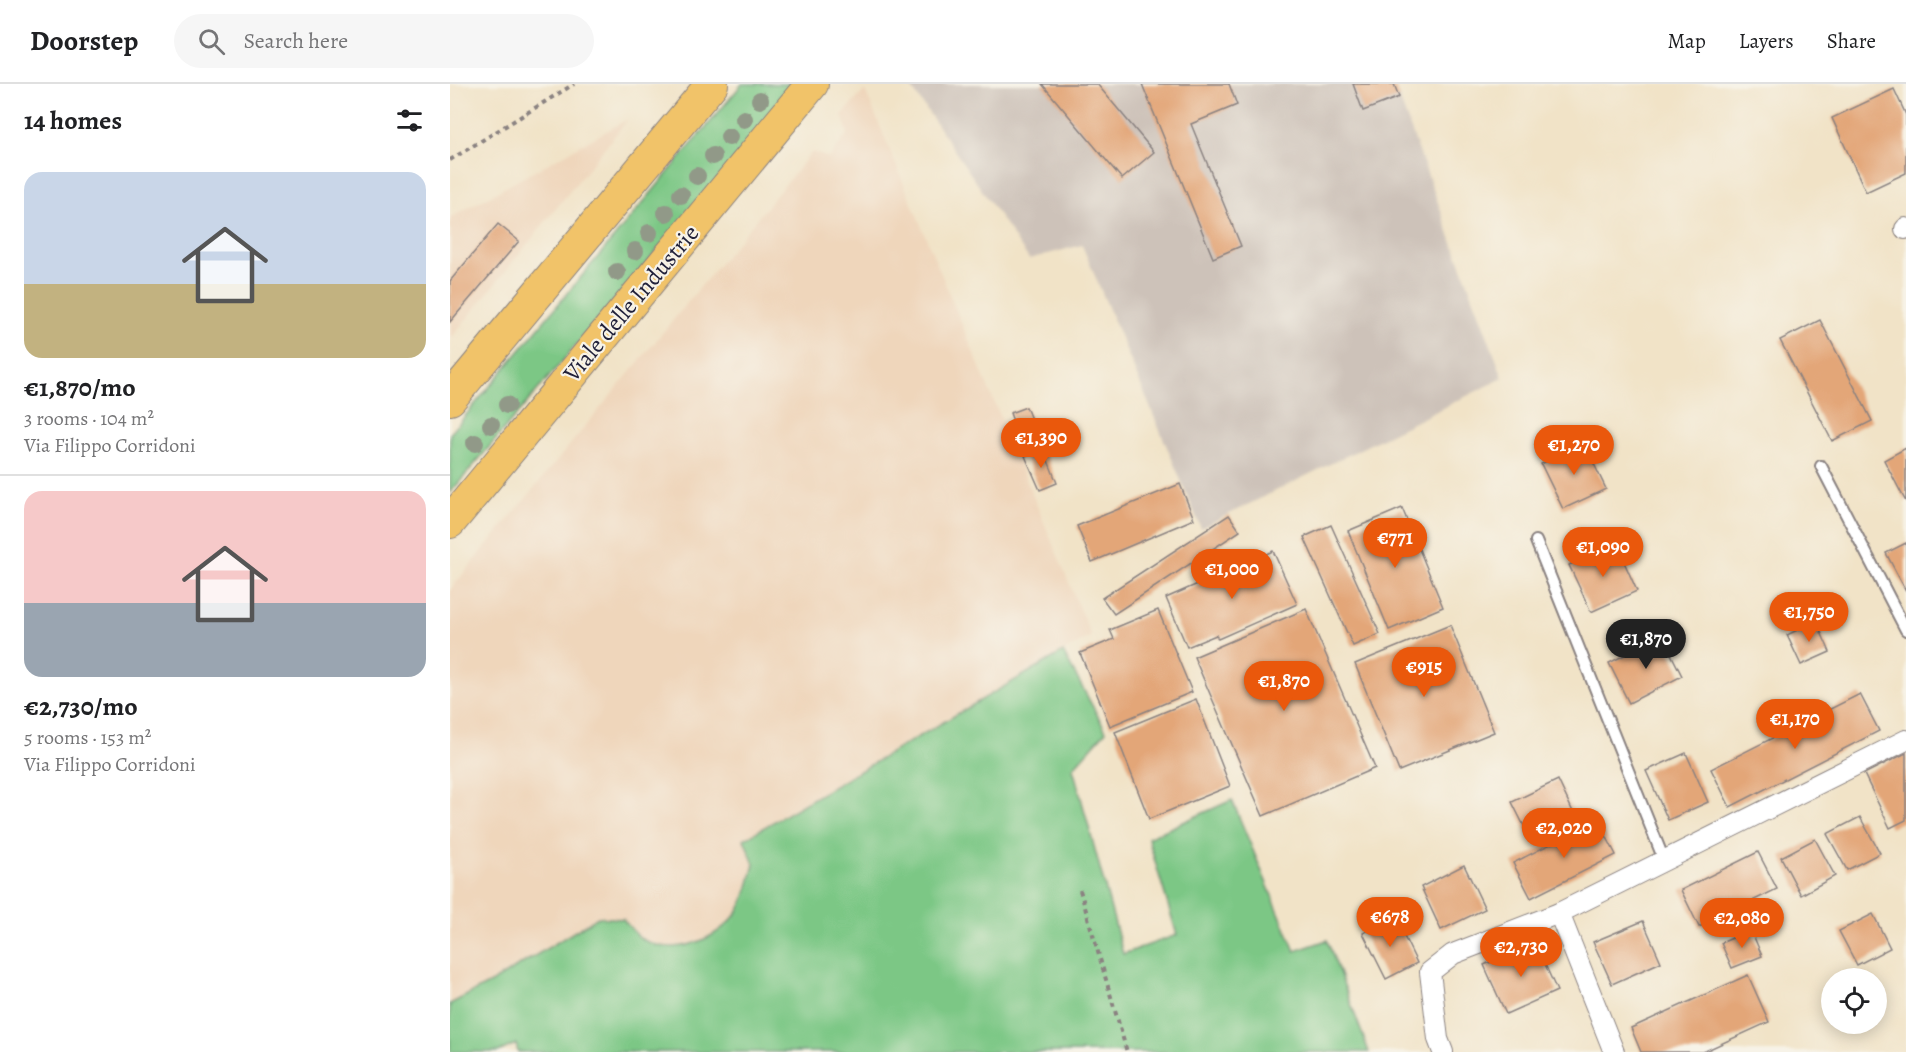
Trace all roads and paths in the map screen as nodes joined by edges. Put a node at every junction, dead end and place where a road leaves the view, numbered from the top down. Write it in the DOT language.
graph roads {
  1 [pos="574,84"];
  2 [pos="712,84"];
  3 [pos="812,84"];
  4 [pos="450,160"];
  5 [pos="450,399"];
  6 [pos="1821,466"];
  7 [pos="450,522"];
  8 [pos="1536,542"];
  9 [pos="1906,630"];
  10 [pos="1906,740"];
  11 [pos="1664,860"];
  12 [pos="1080,890"];
  13 [pos="1559,913"];
  14 [pos="1128,1052"];
  15 [pos="1443,1052"];
  16 [pos="1614,1052"];
  1 -- 4 [label="path"];
  2 -- 5 [label="main road"];
  3 -- 7 [label="main road, Viale delle Industrie"];
  6 -- 9 [label="lane"];
  8 -- 11 [label="lane"];
  10 -- 11 [label="street"];
  11 -- 13 [label="street"];
  12 -- 14 [label="path"];
  13 -- 15 [label="street"];
  13 -- 16 [label="street"];
}
